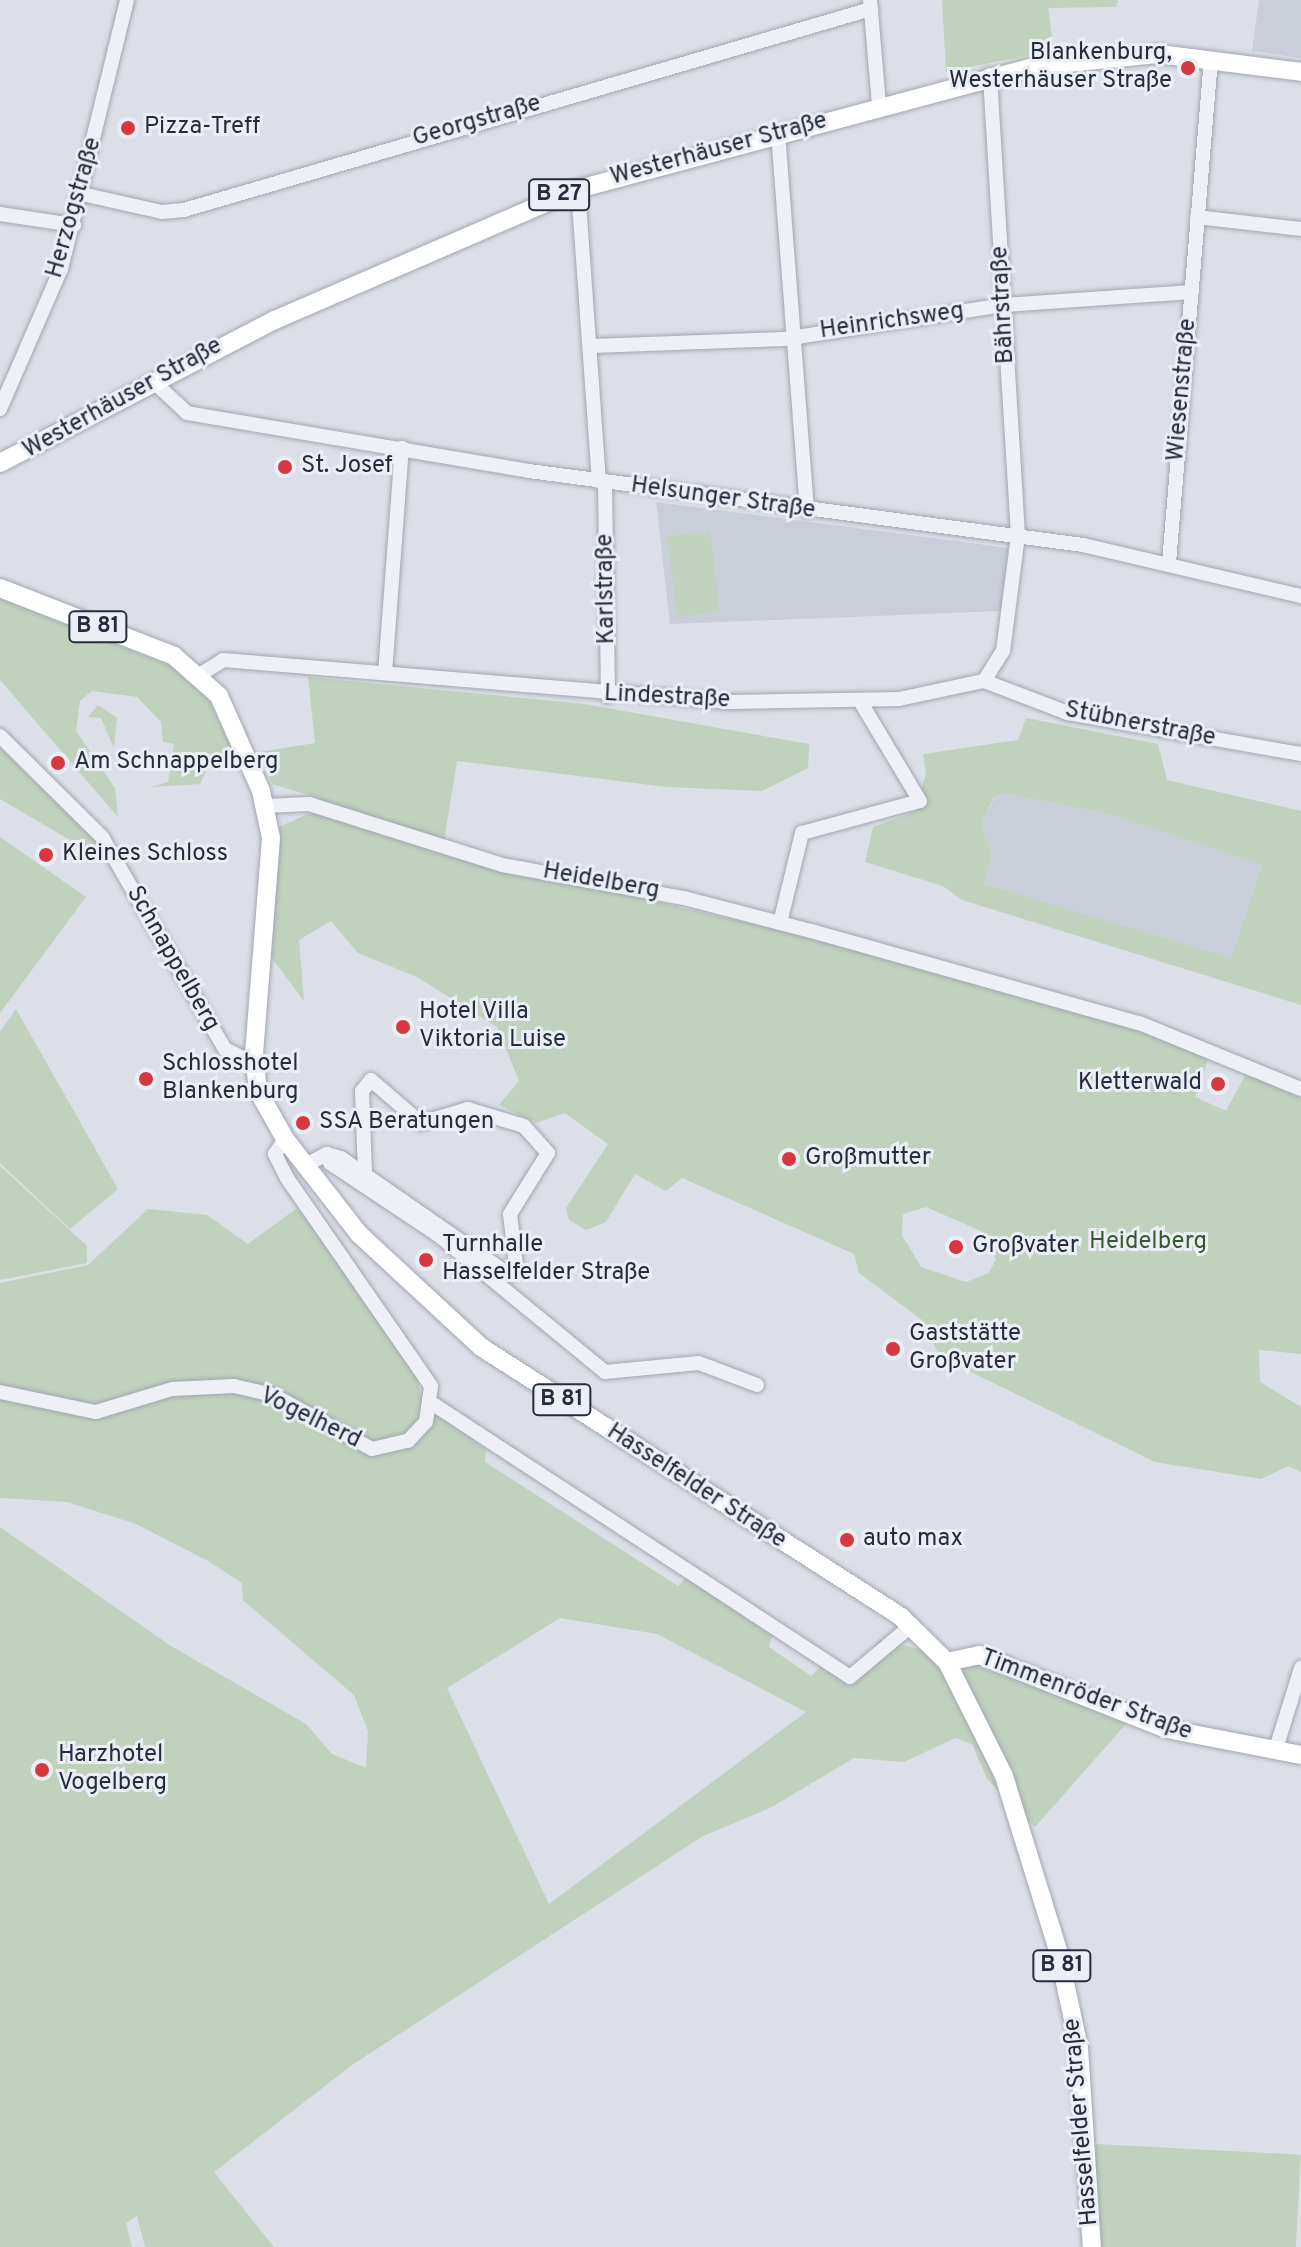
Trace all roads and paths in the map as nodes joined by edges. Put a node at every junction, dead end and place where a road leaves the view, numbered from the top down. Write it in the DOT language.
graph roads {
  1 [pos="127,0"];
  2 [pos="870,4"];
  3 [pos="1211,59"];
  4 [pos="1301,72"];
  5 [pos="990,75"];
  6 [pos="879,106"];
  7 [pos="778,133"];
  8 [pos="578,189"];
  9 [pos="82,194"];
  10 [pos="0,214"];
  11 [pos="1197,217"];
  12 [pos="74,225"];
  13 [pos="1301,229"];
  14 [pos="1192,292"];
  15 [pos="1004,305"];
  16 [pos="795,337"];
  17 [pos="592,346"];
  18 [pos="156,384"];
  19 [pos="0,409"];
  20 [pos="402,448"];
  21 [pos="0,463"];
  22 [pos="602,482"];
  23 [pos="807,511"];
  24 [pos="1018,535"];
  25 [pos="1169,563"];
  26 [pos="0,588"];
  27 [pos="1301,596"];
  28 [pos="385,673"];
  29 [pos="201,674"];
  30 [pos="984,681"];
  31 [pos="608,696"];
  32 [pos="860,701"];
  33 [pos="0,736"];
  34 [pos="1301,754"];
  35 [pos="266,806"];
  36 [pos="780,923"];
  37 [pos="254,1064"];
  38 [pos="1301,1089"];
  39 [pos="285,1139"];
  40 [pos="321,1156"];
  41 [pos="304,1166"];
  42 [pos="365,1172"];
  43 [pos="757,1385"];
  44 [pos="0,1392"];
  45 [pos="433,1404"];
  46 [pos="912,1625"];
  47 [pos="947,1662"];
  48 [pos="1301,1668"];
  49 [pos="1275,1752"];
  50 [pos="1301,1755"];
  51 [pos="1092,2247"];
  1 -- 9 [label="street, Herzogstraße"];
  2 -- 6 [label="street"];
  2 -- 9 [label="street, Georgstraße"];
  3 -- 4 [label="main road, Westerhäuser Straße / B 27"];
  3 -- 5 [label="main road, Westerhäuser Straße / B 27"];
  3 -- 11 [label="street, Wiesenstraße"];
  5 -- 6 [label="main road, Westerhäuser Straße / B 27"];
  5 -- 15 [label="street, Bährstraße"];
  6 -- 7 [label="main road, Westerhäuser Straße / B 27"];
  7 -- 8 [label="main road, Westerhäuser Straße / B 27"];
  7 -- 16 [label="street"];
  8 -- 17 [label="street, Karlstraße"];
  8 -- 18 [label="main road, Westerhäuser Straße / B 27"];
  9 -- 12 [label="street, Herzogstraße"];
  10 -- 12 [label="street"];
  11 -- 13 [label="street"];
  11 -- 14 [label="street, Wiesenstraße"];
  12 -- 19 [label="street, Herzogstraße"];
  14 -- 15 [label="street, Heinrichsweg"];
  14 -- 25 [label="street, Wiesenstraße"];
  15 -- 16 [label="street, Heinrichsweg"];
  15 -- 24 [label="street, Bährstraße"];
  16 -- 17 [label="street, Heinrichsweg"];
  16 -- 23 [label="street"];
  17 -- 22 [label="street, Karlstraße"];
  18 -- 20 [label="street, Helsunger Straße"];
  18 -- 21 [label="main road, Westerhäuser Straße / B 27"];
  20 -- 22 [label="street, Helsunger Straße"];
  20 -- 28 [label="street"];
  22 -- 23 [label="street, Helsunger Straße"];
  22 -- 31 [label="street, Karlstraße"];
  23 -- 24 [label="street, Helsunger Straße"];
  24 -- 25 [label="street, Helsunger Straße"];
  24 -- 30 [label="street"];
  25 -- 27 [label="street, Helsunger Straße"];
  26 -- 29 [label="main road, Hasselfelder Straße / B 81"];
  28 -- 29 [label="street, Lindestraße"];
  28 -- 31 [label="street, Lindestraße"];
  29 -- 35 [label="main road, Hasselfelder Straße / B 81"];
  30 -- 32 [label="street, Lindestraße"];
  30 -- 34 [label="street, Stübnerstraße"];
  31 -- 32 [label="street, Lindestraße"];
  32 -- 36 [label="street"];
  33 -- 37 [label="street, Schnappelberg"];
  35 -- 36 [label="street, Heidelberg"];
  35 -- 37 [label="main road, Hasselfelder Straße / B 81"];
  36 -- 38 [label="street, Heidelberg"];
  37 -- 39 [label="main road, Hasselfelder Straße / B 81"];
  39 -- 41 [label="main road, Hasselfelder Straße / B 81"];
  39 -- 45 [label="street"];
  40 -- 41 [label="street"];
  40 -- 42 [label="street"];
  40 -- 43 [label="street"];
  41 -- 46 [label="main road, Hasselfelder Straße / B 81"];
  42 -- 42 [label="street"];
  44 -- 45 [label="street, Vogelherd"];
  45 -- 46 [label="street"];
  46 -- 47 [label="main road, Hasselfelder Straße / B 81"];
  47 -- 49 [label="main road, Timmenröder Straße"];
  47 -- 51 [label="main road, Hasselfelder Straße / B 81"];
  48 -- 49 [label="street"];
  49 -- 50 [label="main road, Timmenröder Straße"];
}
